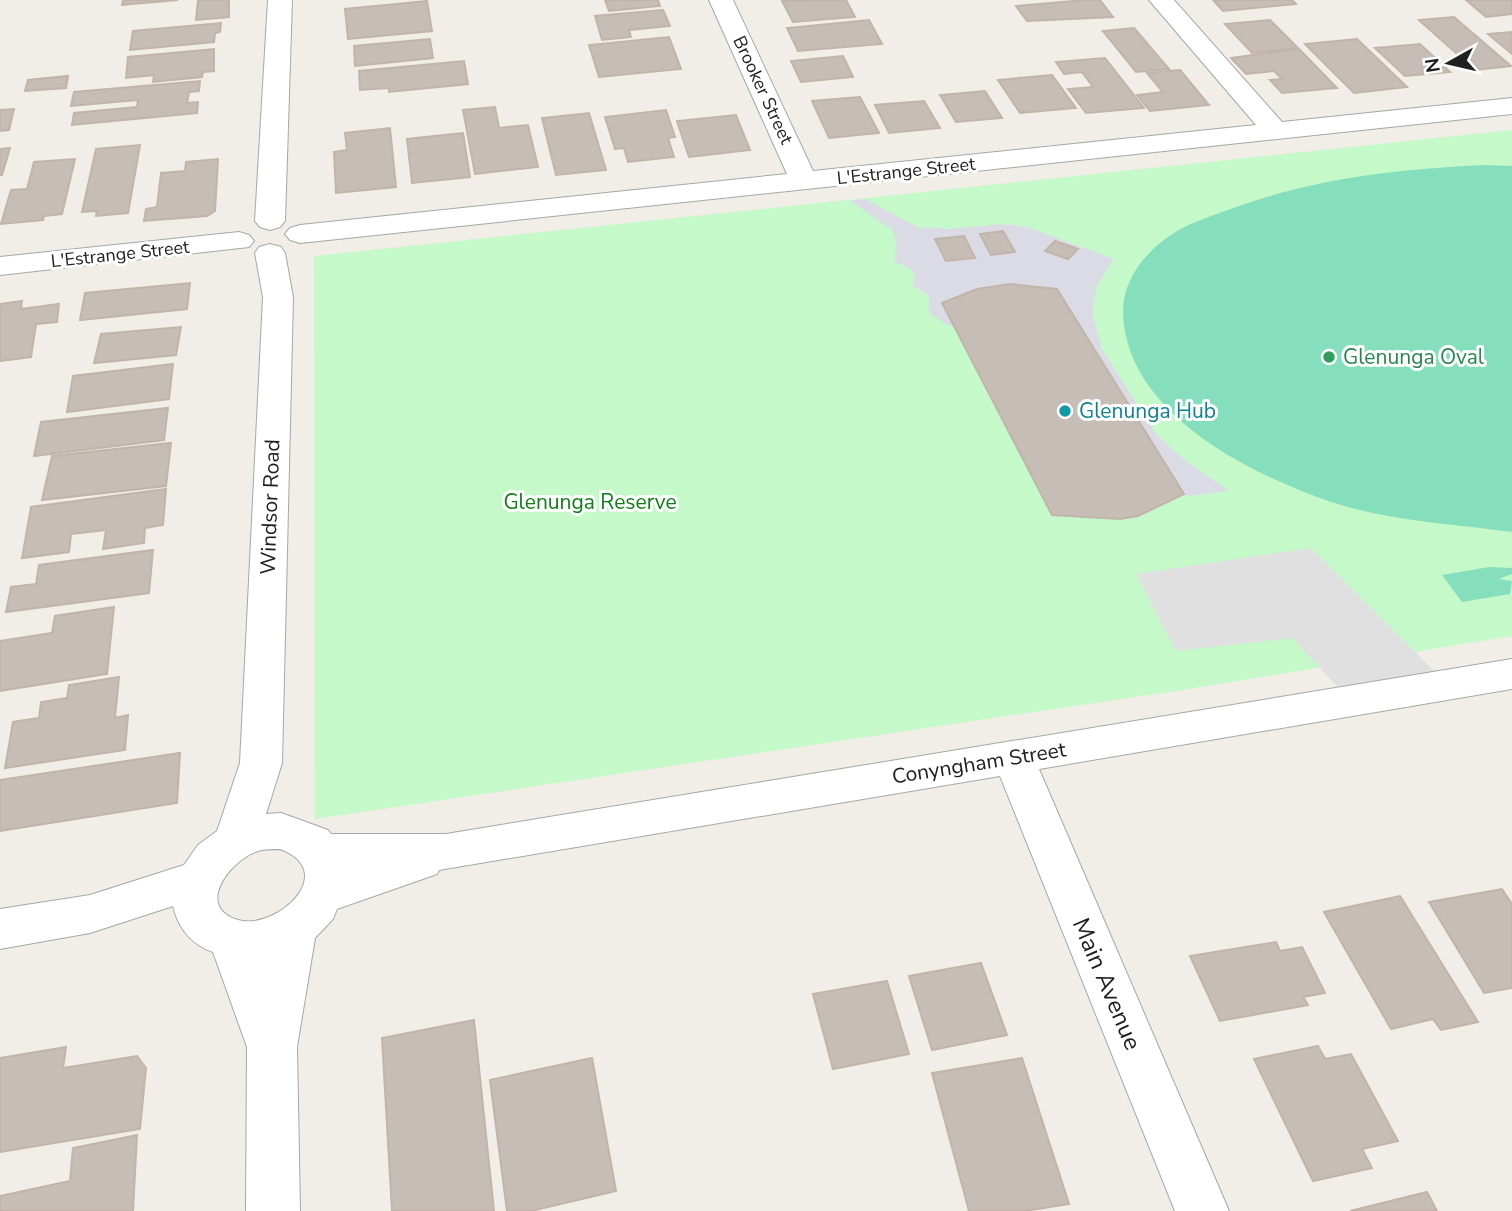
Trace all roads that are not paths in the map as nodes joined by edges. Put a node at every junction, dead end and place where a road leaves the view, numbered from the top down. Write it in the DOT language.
graph roads {
  1 [pos="280,0"];
  2 [pos="721,0"];
  3 [pos="1161,0"];
  4 [pos="1512,106"];
  5 [pos="1276,132"];
  6 [pos="804,181"];
  7 [pos="260,238"];
  8 [pos="0,266"];
  9 [pos="1512,674"];
  10 [pos="1013,758"];
  11 [pos="261,763"];
  12 [pos="235,842"];
  13 [pos="306,877"];
  14 [pos="210,912"];
  15 [pos="0,929"];
  16 [pos="272,1047"];
  17 [pos="273,1211"];
  18 [pos="1202,1211"];
  1 -- 7 [label="street, Windsor Road"];
  2 -- 6 [label="street, Brooker Street"];
  3 -- 5 [label="street"];
  4 -- 5 [label="street, L'Estrange Street"];
  5 -- 6 [label="street, L'Estrange Street"];
  6 -- 7 [label="street, L'Estrange Street"];
  7 -- 8 [label="street, L'Estrange Street"];
  7 -- 11 [label="street, Windsor Road"];
  9 -- 10 [label="street, Conyngham Street"];
  10 -- 13 [label="street, Conyngham Street"];
  10 -- 18 [label="street, Main Avenue"];
  11 -- 12 [label="street, Windsor Road"];
  11 -- 13 [label="street, Windsor Road"];
  12 -- 13 [label="street"];
  12 -- 14 [label="street"];
  13 -- 14 [label="street"];
  13 -- 16 [label="street"];
  14 -- 15 [label="street"];
  14 -- 16 [label="street"];
  16 -- 17 [label="street"];
}
